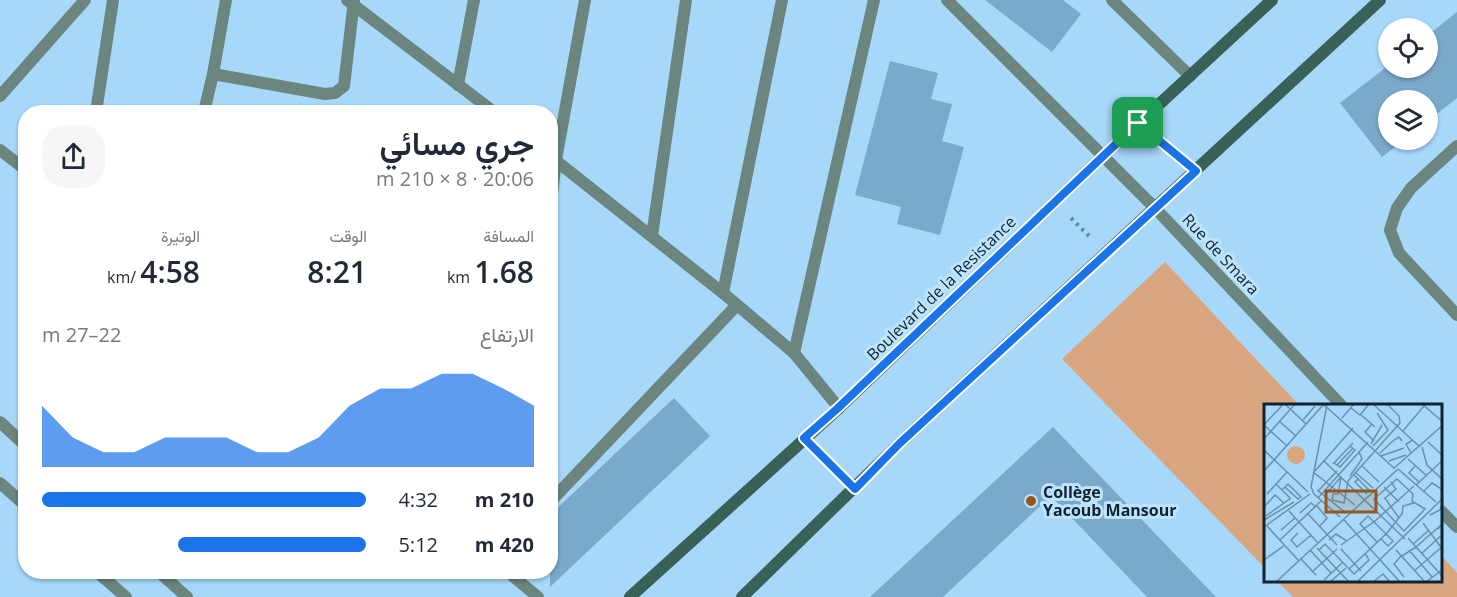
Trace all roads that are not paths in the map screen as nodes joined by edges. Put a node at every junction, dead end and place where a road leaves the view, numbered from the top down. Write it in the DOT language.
graph roads {
  1 [pos="85,0"];
  2 [pos="113,0"];
  3 [pos="226,0"];
  4 [pos="474,0"];
  5 [pos="585,0"];
  6 [pos="687,0"];
  7 [pos="782,0"];
  8 [pos="874,0"];
  9 [pos="947,0"];
  10 [pos="1112,0"];
  11 [pos="1272,0"];
  12 [pos="1380,0"];
  13 [pos="351,2"];
  14 [pos="213,74"];
  15 [pos="1190,76"];
  16 [pos="458,85"];
  17 [pos="0,96"];
  18 [pos="97,105"];
  19 [pos="206,105"];
  20 [pos="485,105"];
  21 [pos="558,133"];
  22 [pos="1457,146"];
  23 [pos="0,150"];
  24 [pos="1102,157"];
  25 [pos="558,162"];
  26 [pos="18,164"];
  27 [pos="1155,208"];
  28 [pos="652,236"];
  29 [pos="723,293"];
  30 [pos="736,305"];
  31 [pos="1457,315"];
  32 [pos="794,353"];
  33 [pos="1340,404"];
  34 [pos="838,408"];
  35 [pos="0,422"];
  36 [pos="18,439"];
  37 [pos="0,483"];
  38 [pos="558,494"];
  39 [pos="18,499"];
  40 [pos="1442,512"];
  41 [pos="1457,527"];
  42 [pos="106,579"];
  43 [pos="167,579"];
  44 [pos="516,579"];
  45 [pos="126,597"];
  46 [pos="187,597"];
  47 [pos="538,597"];
  48 [pos="630,597"];
  49 [pos="742,597"];
  1 -- 17 [label="street"];
  2 -- 18 [label="street"];
  3 -- 14 [label="street"];
  4 -- 16 [label="street"];
  5 -- 21 [label="street"];
  6 -- 28 [label="street"];
  7 -- 29 [label="street"];
  8 -- 32 [label="street"];
  9 -- 24 [label="street, Rue de Smara"];
  10 -- 15 [label="street"];
  11 -- 15 [label="main road, Boulevard de la Resistance"];
  12 -- 27 [label="main road"];
  13 -- 14 [label="street"];
  13 -- 16 [label="street"];
  14 -- 19 [label="street"];
  15 -- 24 [label="main road, Boulevard de la Resistance"];
  16 -- 20 [label="street"];
  22 -- 31 [label="street"];
  23 -- 26 [label="street"];
  24 -- 27 [label="street, Rue de Smara"];
  24 -- 34 [label="main road, Boulevard de la Resistance"];
  25 -- 28 [label="street"];
  27 -- 33 [label="street, Rue de Smara"];
  27 -- 49 [label="main road"];
  28 -- 29 [label="street"];
  29 -- 30 [label="street"];
  30 -- 32 [label="street"];
  30 -- 38 [label="street"];
  32 -- 34 [label="street"];
  34 -- 48 [label="main road, Boulevard de la Resistance"];
  35 -- 36 [label="street"];
  37 -- 39 [label="street"];
  40 -- 41 [label="street"];
  42 -- 45 [label="street"];
  43 -- 46 [label="street"];
  44 -- 47 [label="street"];
}
